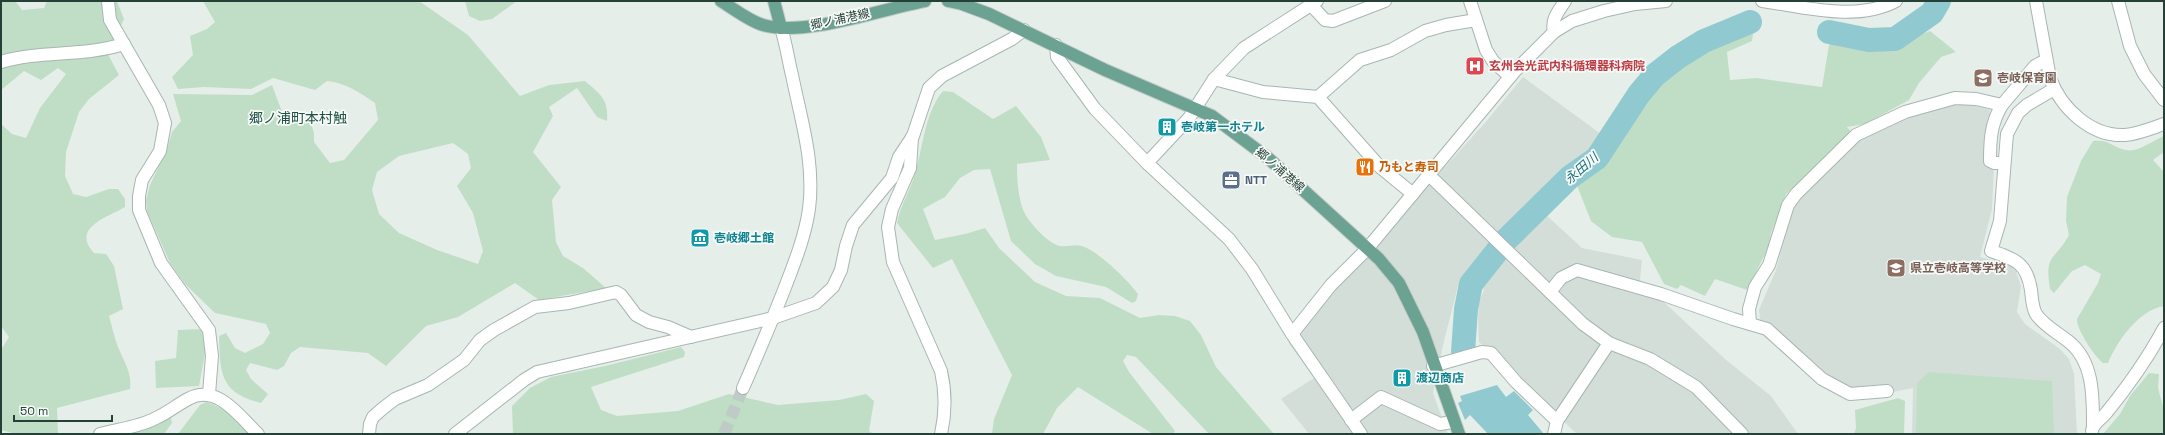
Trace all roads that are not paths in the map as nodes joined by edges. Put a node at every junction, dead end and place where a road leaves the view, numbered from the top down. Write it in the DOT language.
graph roads {
  1 [pos="108,1"];
  2 [pos="721,1"];
  3 [pos="774,1"];
  4 [pos="925,1"];
  5 [pos="948,1"];
  6 [pos="1385,1"];
  7 [pos="1470,1"];
  8 [pos="1565,1"];
  9 [pos="1666,1"];
  10 [pos="1762,1"];
  11 [pos="1896,1"];
  12 [pos="2036,1"];
  13 [pos="2118,1"];
  14 [pos="1314,3"];
  15 [pos="1476,20"];
  16 [pos="781,28"];
  17 [pos="1024,30"];
  18 [pos="1554,32"];
  19 [pos="124,44"];
  20 [pos="1056,45"];
  21 [pos="2046,60"];
  22 [pos="1,62"];
  23 [pos="1510,77"];
  24 [pos="1214,79"];
  25 [pos="2054,89"];
  26 [pos="1318,97"];
  27 [pos="2164,100"];
  28 [pos="2002,105"];
  29 [pos="1194,108"];
  30 [pos="2164,124"];
  31 [pos="912,136"];
  32 [pos="2004,163"];
  33 [pos="1147,164"];
  34 [pos="1429,176"];
  35 [pos="1413,194"];
  36 [pos="1367,249"];
  37 [pos="1550,292"];
  38 [pos="773,318"];
  39 [pos="1750,324"];
  40 [pos="2164,328"];
  41 [pos="1292,334"];
  42 [pos="691,337"];
  43 [pos="1609,343"];
  44 [pos="1434,366"];
  45 [pos="743,388"];
  46 [pos="1887,391"];
  47 [pos="209,394"];
  48 [pos="1351,420"];
  49 [pos="1557,421"];
  50 [pos="1454,422"];
  51 [pos="2092,430"];
  52 [pos="100,434"];
  53 [pos="258,434"];
  54 [pos="369,434"];
  55 [pos="455,434"];
  56 [pos="941,434"];
  57 [pos="1361,434"];
  58 [pos="1459,434"];
  59 [pos="1554,434"];
  60 [pos="1742,434"];
  1 -- 19 [label="street"];
  2 -- 16 [label="main road, 郷ノ浦港線"];
  3 -- 16 [label="main road"];
  4 -- 16 [label="main road, 郷ノ浦港線"];
  5 -- 17 [label="main road, 郷ノ浦港線"];
  6 -- 14 [label="street"];
  7 -- 15 [label="street"];
  8 -- 18 [label="street"];
  9 -- 18 [label="street"];
  10 -- 11 [label="street"];
  12 -- 21 [label="street"];
  13 -- 27 [label="street"];
  14 -- 24 [label="street"];
  15 -- 23 [label="street"];
  15 -- 26 [label="street"];
  16 -- 38 [label="street"];
  17 -- 20 [label="main road, 郷ノ浦港線"];
  17 -- 31 [label="street"];
  18 -- 23 [label="street"];
  19 -- 22 [label="street"];
  19 -- 47 [label="street"];
  20 -- 29 [label="main road, 郷ノ浦港線"];
  20 -- 33 [label="street"];
  21 -- 25 [label="street"];
  21 -- 28 [label="street"];
  23 -- 34 [label="street"];
  24 -- 26 [label="street"];
  24 -- 29 [label="street"];
  25 -- 30 [label="street"];
  25 -- 32 [label="street"];
  26 -- 35 [label="street"];
  28 -- 32 [label="street"];
  28 -- 39 [label="street"];
  29 -- 33 [label="street"];
  29 -- 36 [label="main road, 郷ノ浦港線"];
  31 -- 38 [label="street"];
  31 -- 56 [label="street"];
  32 -- 51 [label="street"];
  33 -- 41 [label="street"];
  34 -- 35 [label="street"];
  34 -- 37 [label="street"];
  35 -- 36 [label="street"];
  36 -- 41 [label="street"];
  36 -- 44 [label="main road, 郷ノ浦港線"];
  37 -- 39 [label="street"];
  37 -- 43 [label="street"];
  38 -- 42 [label="street"];
  38 -- 45 [label="street"];
  39 -- 46 [label="street"];
  40 -- 51 [label="street"];
  41 -- 48 [label="street"];
  42 -- 54 [label="street"];
  42 -- 55 [label="street"];
  43 -- 49 [label="street"];
  43 -- 60 [label="street"];
  44 -- 49 [label="street"];
  44 -- 50 [label="main road, 郷ノ浦港線"];
  47 -- 52 [label="street"];
  47 -- 53 [label="street"];
  48 -- 50 [label="street"];
  48 -- 57 [label="street"];
  49 -- 59 [label="street"];
  50 -- 58 [label="main road, 郷ノ浦港線"];
}
